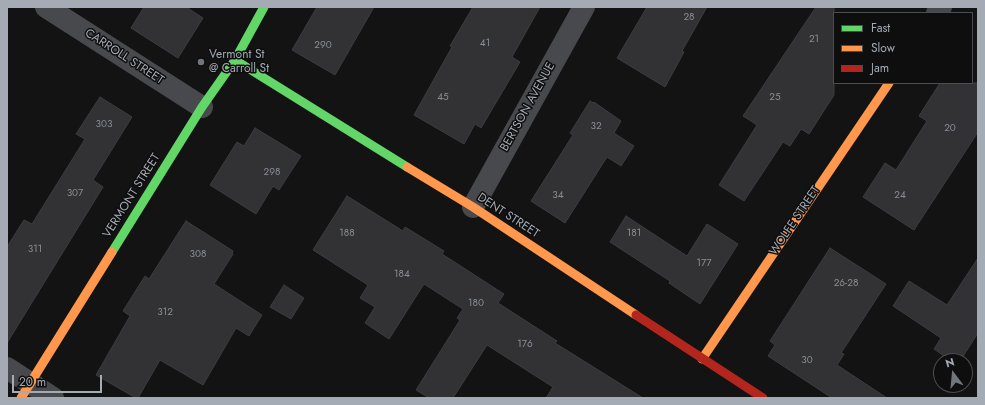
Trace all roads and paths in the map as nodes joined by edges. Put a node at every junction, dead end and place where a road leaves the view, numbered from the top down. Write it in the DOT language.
graph roads {
  1 [pos="46,7"];
  2 [pos="264,7"];
  3 [pos="584,7"];
  4 [pos="235,60"];
  5 [pos="888,84"];
  6 [pos="202,107"];
  7 [pos="473,207"];
  8 [pos="702,359"];
  9 [pos="7,368"];
  10 [pos="26,391"];
  11 [pos="53,398"];
  12 [pos="763,398"];
  1 -- 6 [label="street, CARROLL STREET"];
  2 -- 4 [label="street, VERMONT STREET"];
  3 -- 7 [label="street, BERTSON AVENUE"];
  4 -- 6 [label="street, VERMONT STREET"];
  4 -- 7 [label="street, DENT STREET"];
  5 -- 8 [label="street, WOLFE STREET"];
  6 -- 10 [label="street, VERMONT STREET"];
  7 -- 8 [label="street, DENT STREET"];
  8 -- 12 [label="street, DENT STREET"];
  9 -- 10 [label="street"];
  10 -- 11 [label="street"];
}
